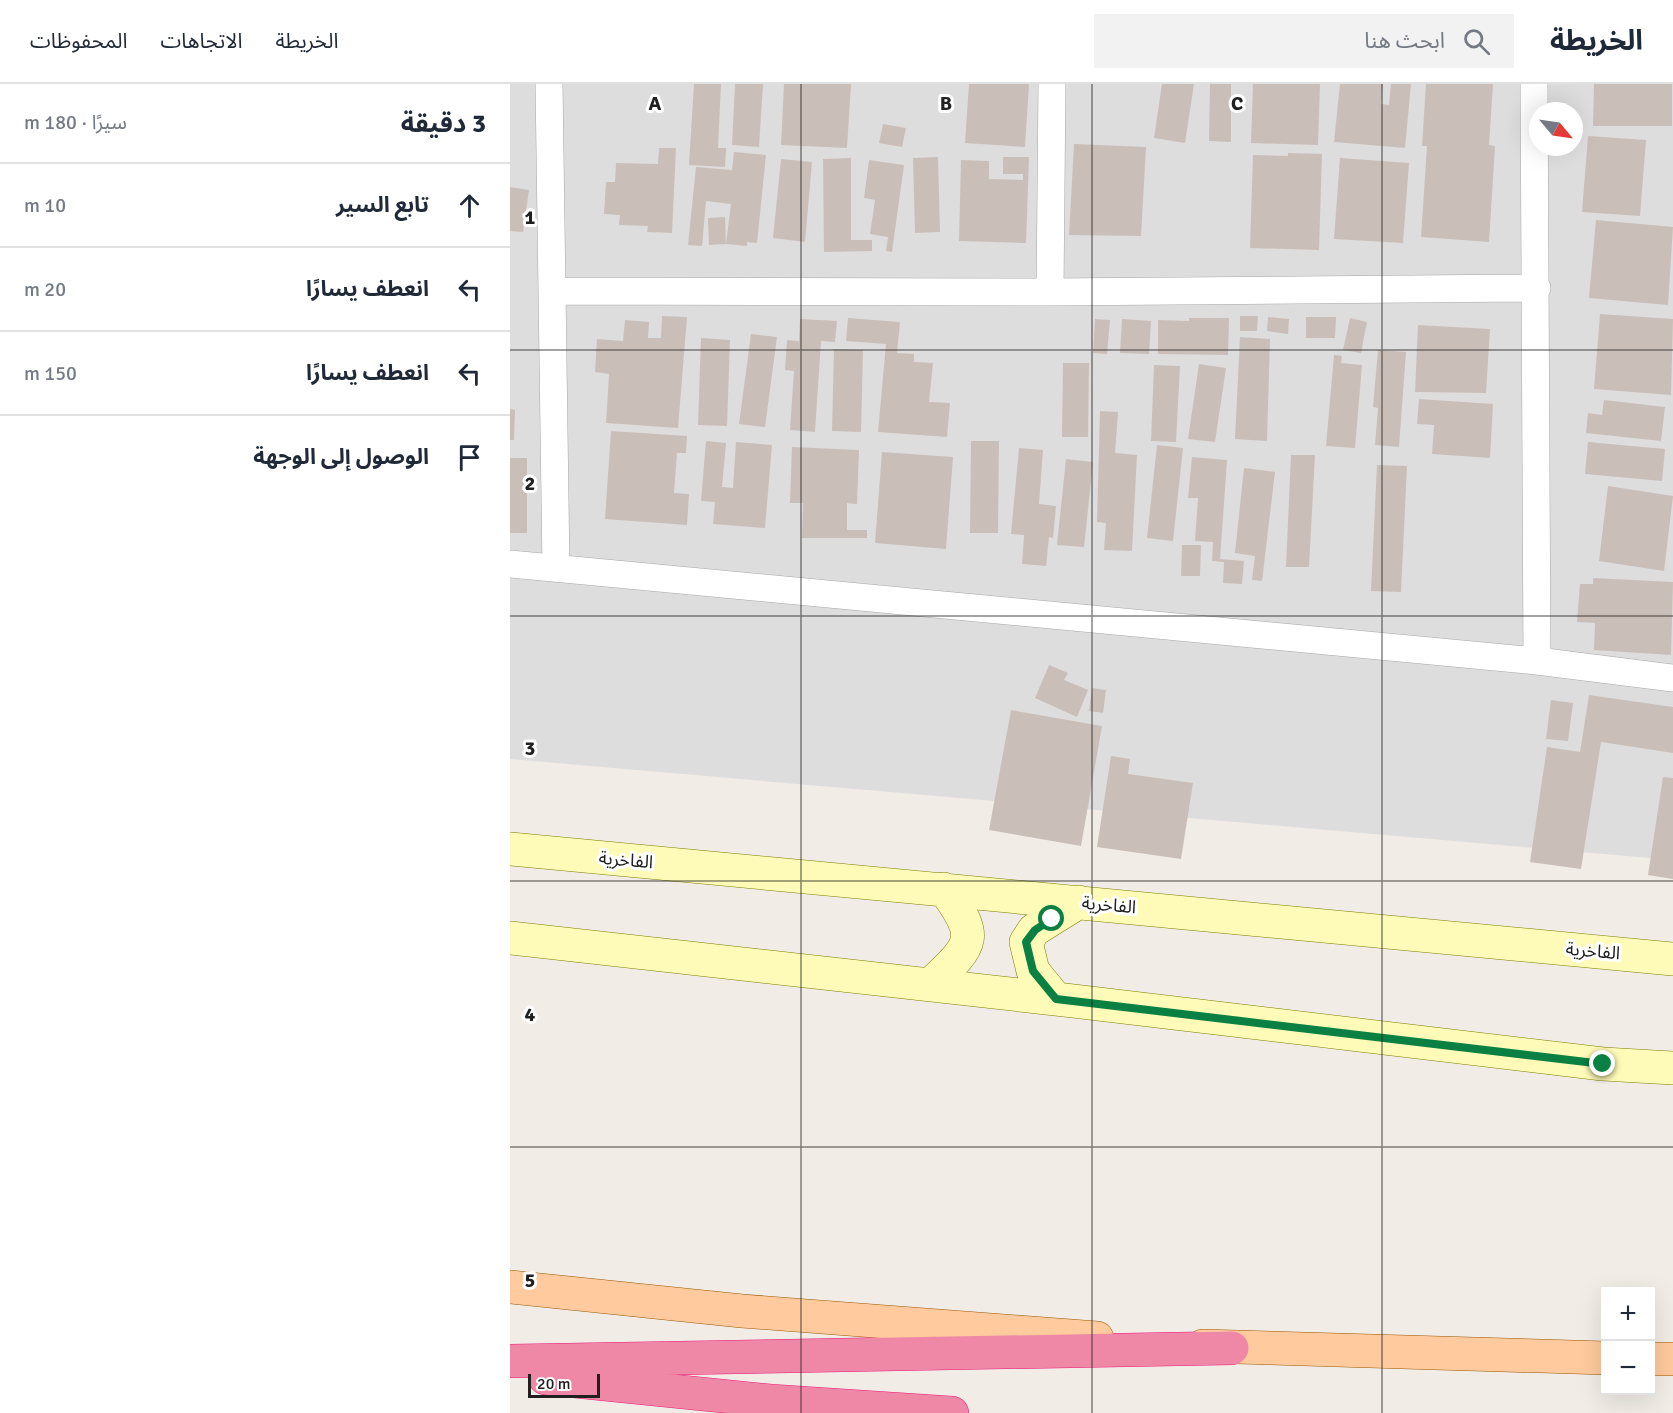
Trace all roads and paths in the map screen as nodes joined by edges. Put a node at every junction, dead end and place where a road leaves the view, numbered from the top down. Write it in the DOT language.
graph roads {
  1 [pos="549,84"];
  2 [pos="1052,84"];
  3 [pos="1534,84"];
  4 [pos="1537,288"];
  5 [pos="554,291"];
  6 [pos="1050,292"];
  7 [pos="510,564"];
  8 [pos="556,568"];
  9 [pos="1538,661"];
  10 [pos="1673,678"];
  11 [pos="510,849"];
  12 [pos="944,889"];
  13 [pos="1079,902"];
  14 [pos="510,938"];
  15 [pos="1673,959"];
  16 [pos="930,985"];
  17 [pos="1056,999"];
  18 [pos="1673,1068"];
  19 [pos="510,1287"];
  20 [pos="1232,1348"];
  21 [pos="1601,1358"];
  22 [pos="1655,1359"];
  23 [pos="1673,1359"];
  24 [pos="510,1361"];
  25 [pos="510,1375"];
  26 [pos="952,1413"];
  1 -- 5 [label="street"];
  2 -- 6 [label="street"];
  3 -- 4 [label="street"];
  4 -- 6 [label="street"];
  4 -- 9 [label="street"];
  5 -- 6 [label="street"];
  5 -- 8 [label="street"];
  7 -- 8 [label="street"];
  8 -- 9 [label="street"];
  9 -- 10 [label="street"];
  11 -- 12 [label="street, الفاخرية"];
  12 -- 13 [label="street, الفاخرية"];
  12 -- 16 [label="street"];
  13 -- 15 [label="street, الفاخرية"];
  13 -- 17 [label="street"];
  14 -- 16 [label="street"];
  16 -- 17 [label="street"];
  17 -- 18 [label="street"];
  19 -- 20 [label="main road"];
  20 -- 21 [label="main road"];
  20 -- 24 [label="highway"];
  22 -- 23 [label="main road"];
  25 -- 26 [label="highway"];
}
